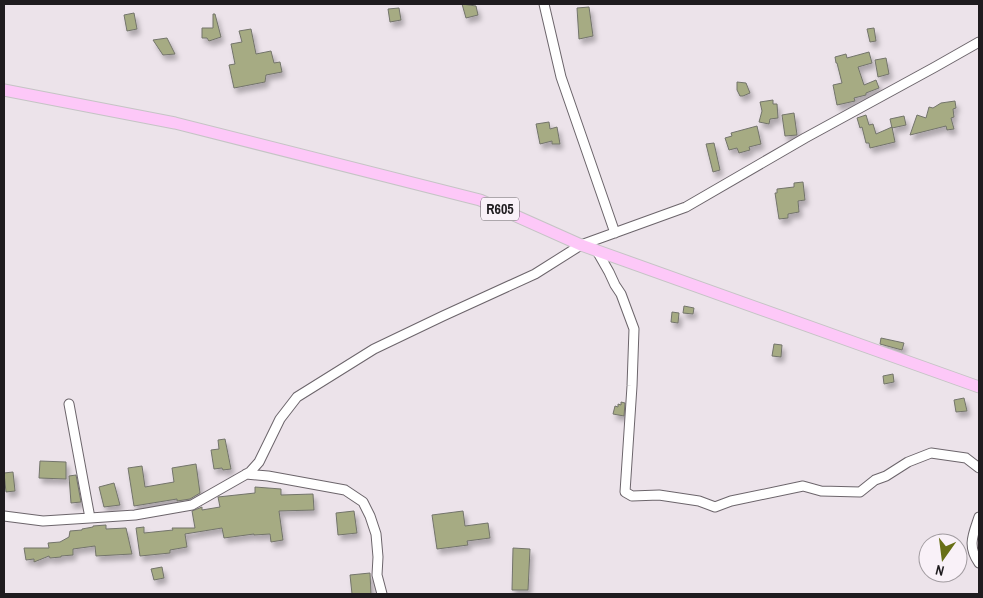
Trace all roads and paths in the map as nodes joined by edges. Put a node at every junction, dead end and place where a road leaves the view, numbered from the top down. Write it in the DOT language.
graph roads {
  1 [pos="544,4"];
  2 [pos="979,42"];
  3 [pos="4,90"];
  4 [pos="615,233"];
  5 [pos="581,245"];
  6 [pos="597,250"];
  7 [pos="979,387"];
  8 [pos="69,404"];
  9 [pos="979,468"];
  10 [pos="246,474"];
  11 [pos="4,516"];
  12 [pos="979,517"];
  13 [pos="90,518"];
  14 [pos="979,563"];
  15 [pos="382,594"];
  1 -- 4 [label="street"];
  2 -- 4 [label="street"];
  3 -- 5 [label="main road, R605"];
  4 -- 5 [label="street"];
  5 -- 6 [label="main road, R605"];
  5 -- 10 [label="street"];
  6 -- 7 [label="main road, R605"];
  6 -- 9 [label="street"];
  8 -- 13 [label="street"];
  10 -- 13 [label="street"];
  10 -- 15 [label="street"];
  11 -- 13 [label="street"];
  12 -- 14 [label="street"];
}
